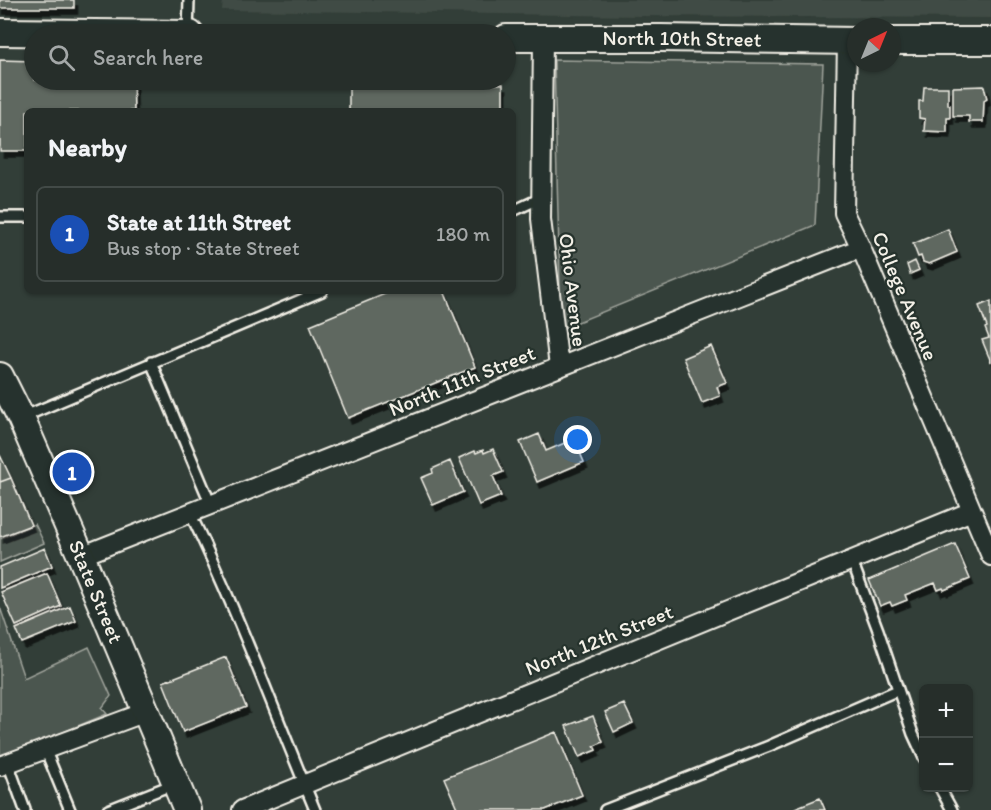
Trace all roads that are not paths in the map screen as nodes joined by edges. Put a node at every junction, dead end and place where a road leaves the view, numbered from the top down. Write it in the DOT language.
graph roads {
  1 [pos="189,0"];
  2 [pos="189,24"];
  3 [pos="0,32"];
  4 [pos="24,32"];
  5 [pos="516,38"];
  6 [pos="543,39"];
  7 [pos="847,41"];
  8 [pos="901,41"];
  9 [pos="991,41"];
  10 [pos="850,72"];
  11 [pos="541,198"];
  12 [pos="516,210"];
  13 [pos="0,217"];
  14 [pos="24,217"];
  15 [pos="861,248"];
  16 [pos="298,295"];
  17 [pos="151,362"];
  18 [pos="560,367"];
  19 [pos="0,376"];
  20 [pos="21,418"];
  21 [pos="211,505"];
  22 [pos="972,512"];
  23 [pos="190,513"];
  24 [pos="81,556"];
  25 [pos="991,556"];
  26 [pos="852,561"];
  27 [pos="898,690"];
  28 [pos="146,712"];
  29 [pos="919,747"];
  30 [pos="45,749"];
  31 [pos="4,765"];
  32 [pos="176,783"];
  33 [pos="305,784"];
  34 [pos="942,792"];
  35 [pos="25,810"];
  36 [pos="70,810"];
  37 [pos="108,810"];
  38 [pos="187,810"];
  39 [pos="242,810"];
  40 [pos="315,810"];
  41 [pos="606,810"];
  42 [pos="952,810"];
  1 -- 2 [label="lane"];
  3 -- 4 [label="main road"];
  5 -- 6 [label="main road, North 10th Street"];
  6 -- 7 [label="main road, North 10th Street"];
  6 -- 11 [label="street, Ohio Avenue"];
  8 -- 9 [label="main road"];
  10 -- 15 [label="street, College Avenue"];
  11 -- 12 [label="lane"];
  11 -- 18 [label="street, Ohio Avenue"];
  13 -- 14 [label="lane"];
  15 -- 18 [label="street, North 11th Street"];
  15 -- 22 [label="street, College Avenue"];
  16 -- 17 [label="lane"];
  17 -- 20 [label="lane"];
  17 -- 21 [label="lane"];
  18 -- 21 [label="street, North 11th Street"];
  19 -- 20 [label="main road, State Street"];
  20 -- 24 [label="main road, State Street"];
  21 -- 23 [label="street, North 11th Street"];
  22 -- 25 [label="street, College Avenue"];
  22 -- 26 [label="street, North 12th Street"];
  23 -- 24 [label="street, North 11th Street"];
  23 -- 33 [label="lane"];
  24 -- 28 [label="main road, State Street"];
  26 -- 27 [label="lane"];
  26 -- 33 [label="street, North 12th Street"];
  27 -- 29 [label="lane"];
  27 -- 41 [label="lane"];
  28 -- 30 [label="street"];
  28 -- 32 [label="main road, State Street"];
  30 -- 31 [label="street"];
  30 -- 36 [label="lane"];
  31 -- 35 [label="lane"];
  32 -- 37 [label="lane"];
  32 -- 38 [label="main road, State Street"];
  33 -- 39 [label="street, North 12th Street"];
  33 -- 40 [label="lane"];
  34 -- 42 [label="lane"];
}
